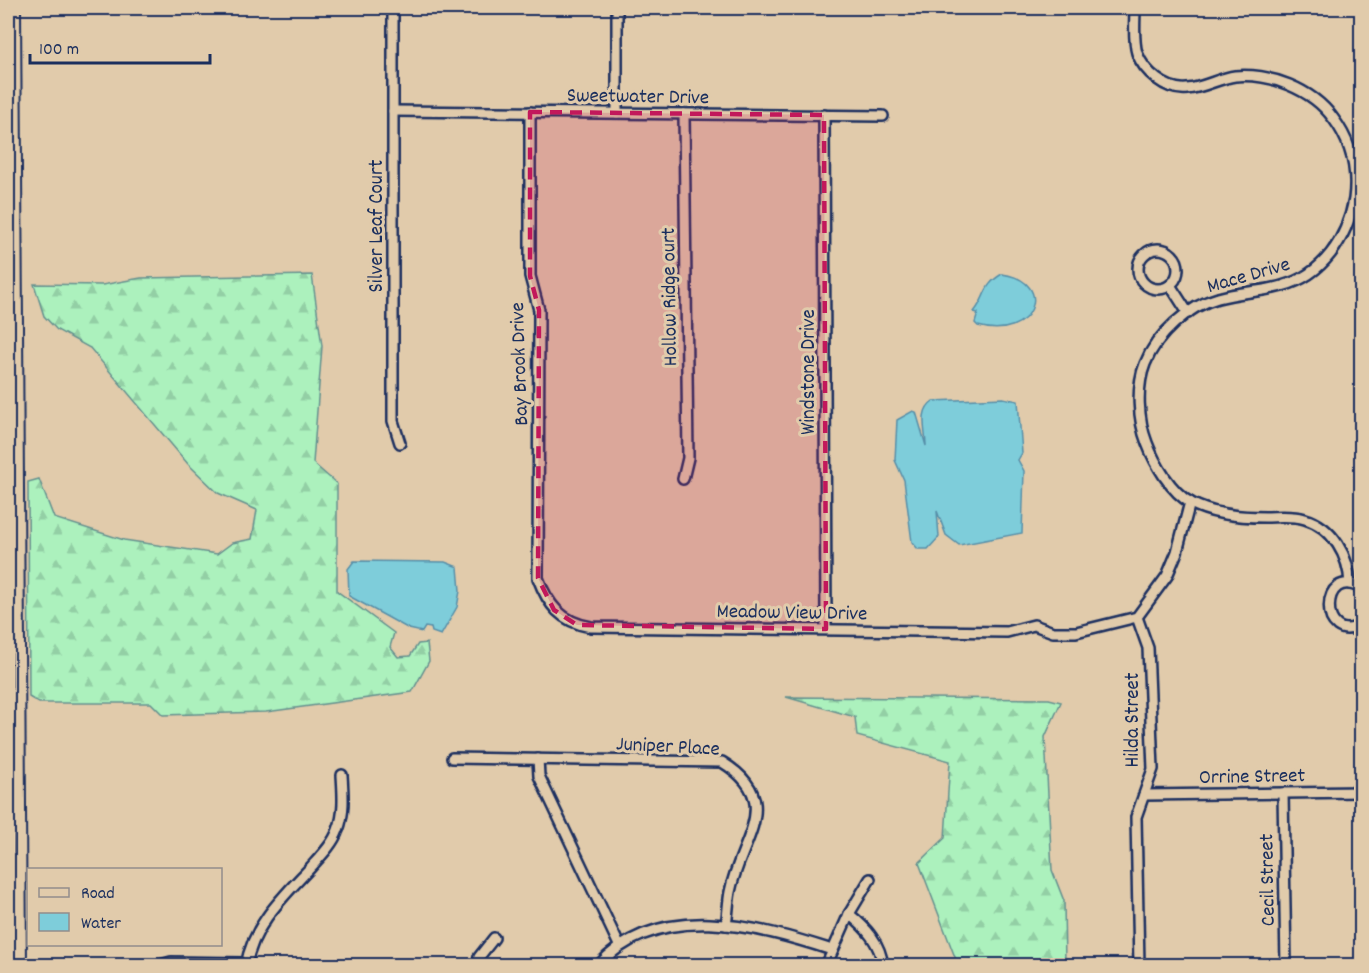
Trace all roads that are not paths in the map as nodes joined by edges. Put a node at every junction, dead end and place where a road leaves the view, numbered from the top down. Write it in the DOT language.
graph roads {
  1 [pos="14,8"];
  2 [pos="393,8"];
  3 [pos="616,8"];
  4 [pos="1135,8"];
  5 [pos="393,111"];
  6 [pos="530,112"];
  7 [pos="617,113"];
  8 [pos="684,114"];
  9 [pos="824,115"];
  10 [pos="883,116"];
  11 [pos="1358,185"];
  12 [pos="1170,285"];
  13 [pos="1188,314"];
  14 [pos="12,392"];
  15 [pos="400,443"];
  16 [pos="683,479"];
  17 [pos="1190,502"];
  18 [pos="1350,585"];
  19 [pos="1362,589"];
  20 [pos="554,610"];
  21 [pos="1137,617"];
  22 [pos="1362,624"];
  23 [pos="826,629"];
  24 [pos="452,758"];
  25 [pos="538,759"];
  26 [pos="342,775"];
  27 [pos="1362,792"];
  28 [pos="1283,793"];
  29 [pos="1144,795"];
  30 [pos="870,879"];
  31 [pos="13,884"];
  32 [pos="849,914"];
  33 [pos="726,924"];
  34 [pos="494,938"];
  35 [pos="619,945"];
  36 [pos="832,950"];
  37 [pos="246,964"];
  38 [pos="20,966"];
  39 [pos="157,966"];
  40 [pos="479,966"];
  41 [pos="598,966"];
  42 [pos="826,966"];
  43 [pos="883,966"];
  44 [pos="1139,966"];
  45 [pos="1286,966"];
  1 -- 14 [label="street"];
  2 -- 5 [label="street, Silver Leaf Court"];
  3 -- 7 [label="street"];
  4 -- 11 [label="street, Mace Drive"];
  5 -- 6 [label="street, Sweetwater Drive"];
  5 -- 15 [label="street, Silver Leaf Court"];
  6 -- 7 [label="street, Sweetwater Drive"];
  6 -- 20 [label="street, Bay Brook Drive"];
  7 -- 8 [label="street, Sweetwater Drive"];
  8 -- 9 [label="street, Sweetwater Drive"];
  8 -- 16 [label="street, Hollow Ridge ourt"];
  9 -- 10 [label="street, Sweetwater Drive"];
  9 -- 23 [label="street, Windstone Drive"];
  11 -- 13 [label="street, Mace Drive"];
  12 -- 12 [label="street"];
  12 -- 13 [label="street"];
  13 -- 17 [label="street, Mace Drive"];
  14 -- 31 [label="street"];
  17 -- 18 [label="street"];
  17 -- 21 [label="street"];
  18 -- 19 [label="street"];
  18 -- 22 [label="street"];
  20 -- 23 [label="street, Meadow View Drive"];
  21 -- 23 [label="street, Meadow View Drive"];
  21 -- 29 [label="street, Hilda Street"];
  24 -- 25 [label="street, Juniper Place"];
  25 -- 33 [label="street, Juniper Place"];
  25 -- 35 [label="street"];
  26 -- 37 [label="street"];
  27 -- 28 [label="street, Orrine Street"];
  28 -- 29 [label="street, Orrine Street"];
  28 -- 45 [label="street, Cecil Street"];
  29 -- 44 [label="street, Hilda Street"];
  30 -- 32 [label="street"];
  31 -- 38 [label="street"];
  32 -- 36 [label="street"];
  32 -- 43 [label="street"];
  33 -- 35 [label="street"];
  33 -- 36 [label="street"];
  34 -- 40 [label="street"];
  35 -- 41 [label="street"];
  36 -- 42 [label="street"];
  37 -- 39 [label="street"];
}
